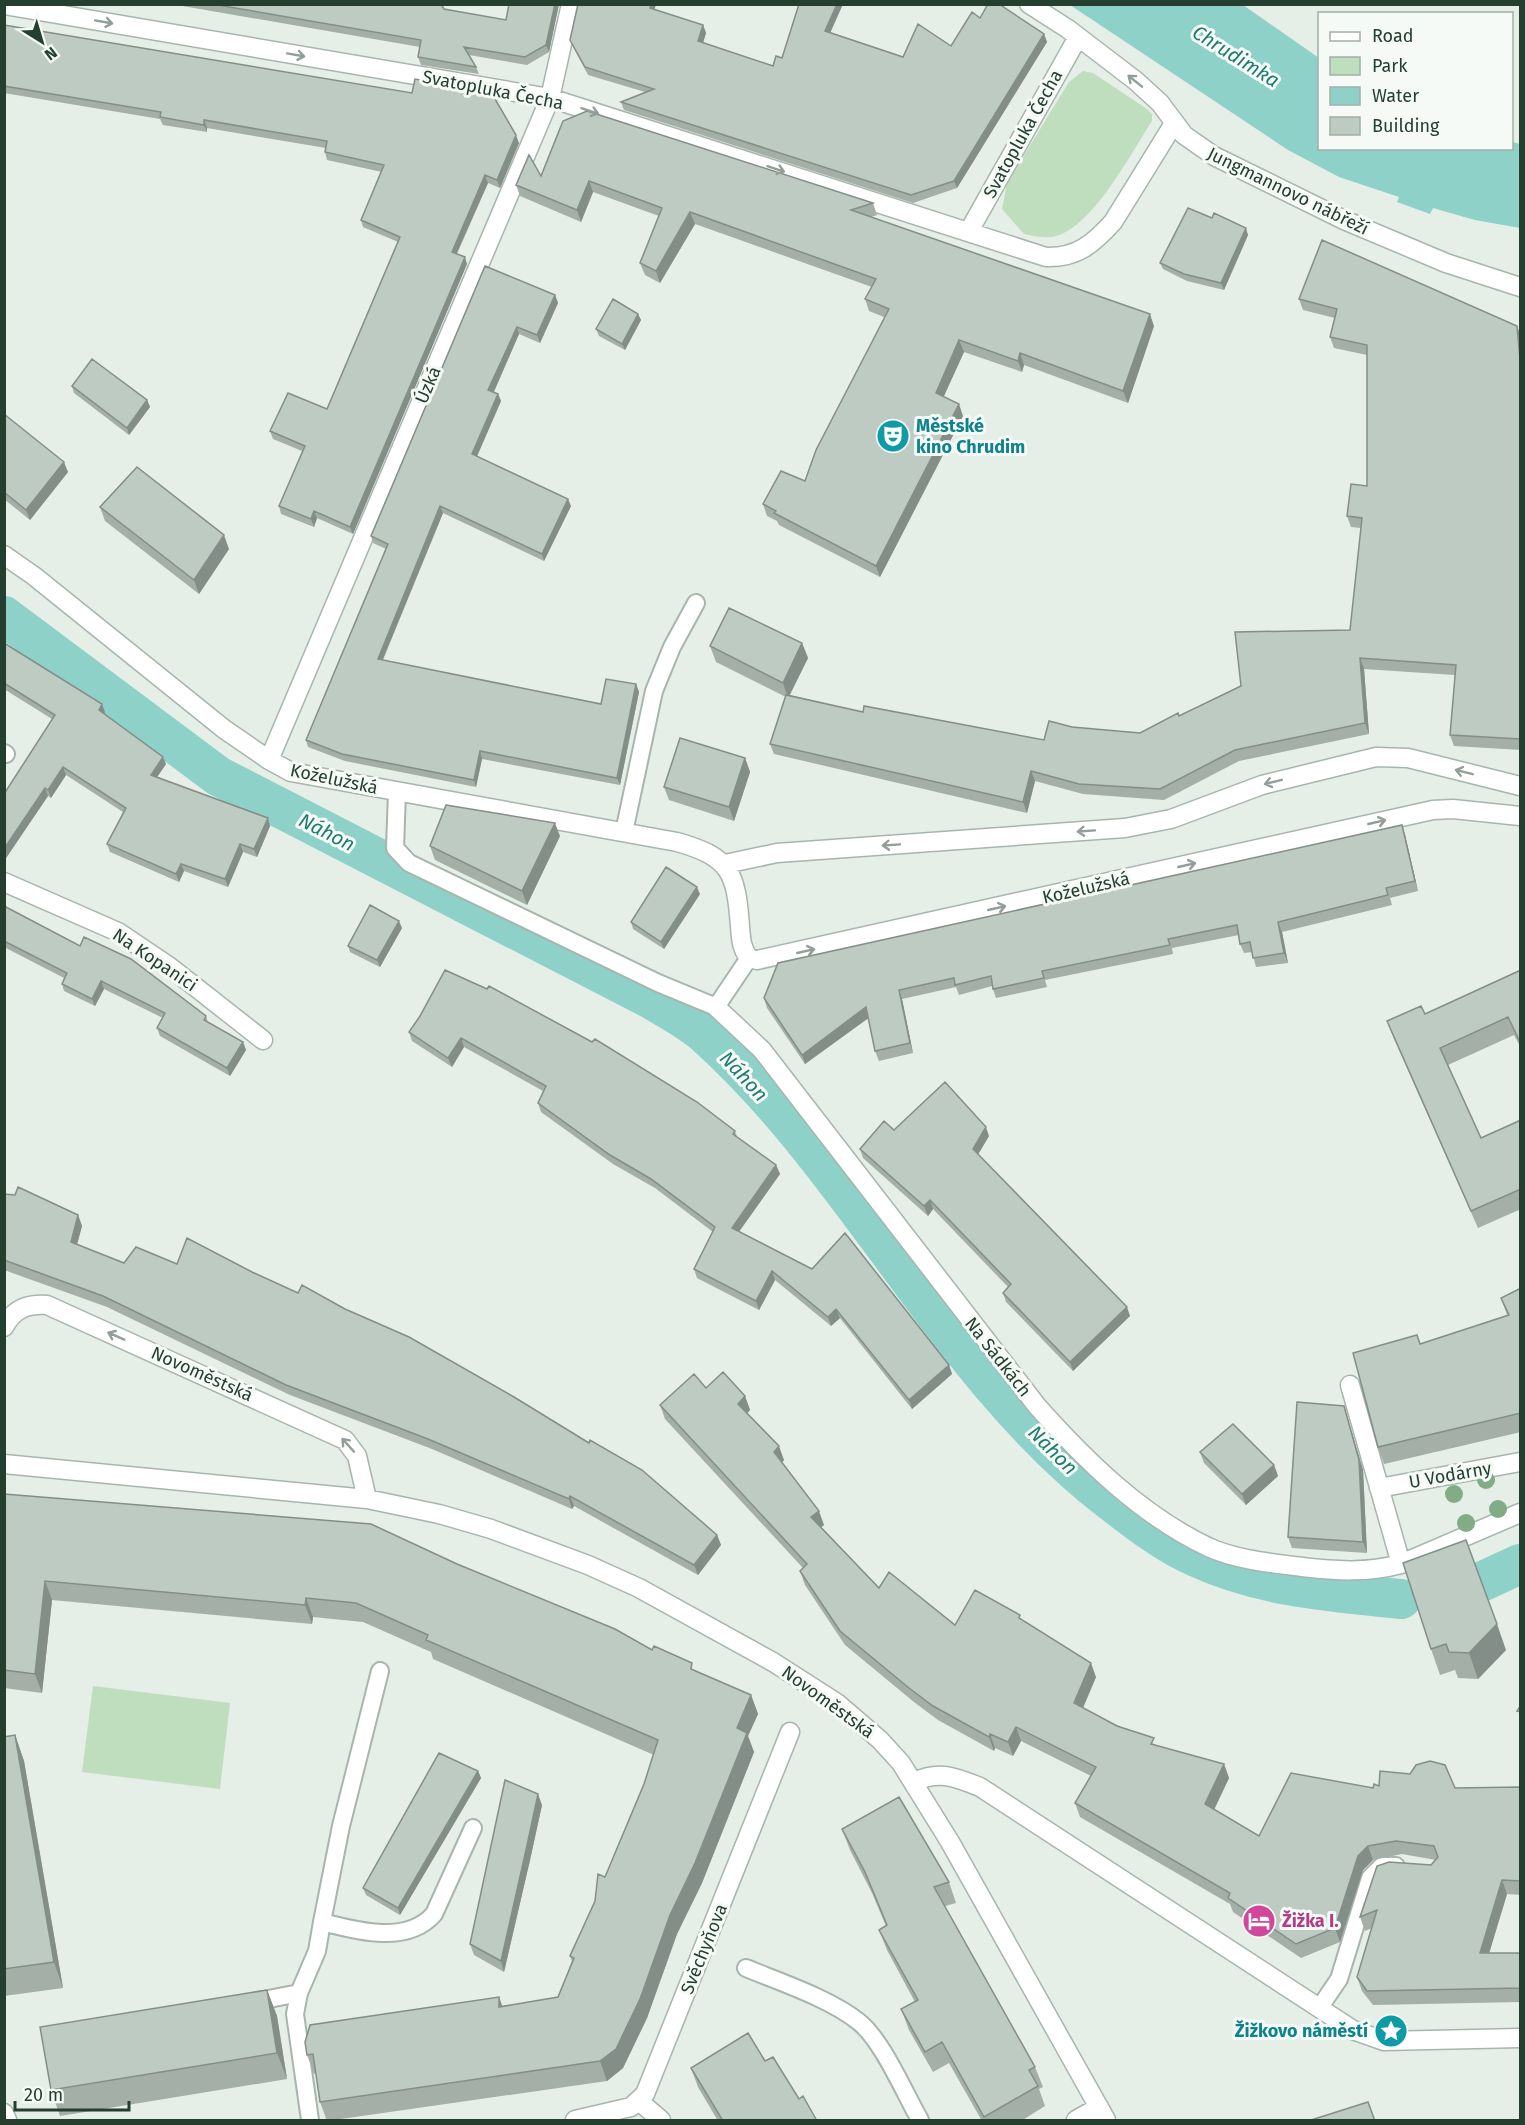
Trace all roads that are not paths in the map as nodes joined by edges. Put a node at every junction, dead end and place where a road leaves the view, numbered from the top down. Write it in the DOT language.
graph roads {
  1 [pos="571,4"];
  2 [pos="1029,4"];
  3 [pos="4,5"];
  4 [pos="1078,37"];
  5 [pos="550,98"];
  6 [pos="1173,125"];
  7 [pos="969,231"];
  8 [pos="1521,287"];
  9 [pos="4,555"];
  10 [pos="696,603"];
  11 [pos="269,760"];
  12 [pos="1521,786"];
  13 [pos="397,792"];
  14 [pos="1521,816"];
  15 [pos="624,832"];
  16 [pos="725,864"];
  17 [pos="4,882"];
  18 [pos="749,958"];
  19 [pos="716,1007"];
  20 [pos="263,1040"];
  21 [pos="4,1327"];
  22 [pos="1350,1386"];
  23 [pos="1521,1462"];
  24 [pos="4,1464"];
  25 [pos="1379,1488"];
  26 [pos="368,1499"];
  27 [pos="1521,1513"];
  28 [pos="1401,1564"];
  29 [pos="380,1671"];
  30 [pos="790,1732"];
  31 [pos="914,1782"];
  32 [pos="473,1828"];
  33 [pos="1411,1867"];
  34 [pos="322,1922"];
  35 [pos="746,1968"];
  36 [pos="299,1994"];
  37 [pos="234,2006"];
  38 [pos="1320,2007"];
  39 [pos="1521,2038"];
  40 [pos="640,2102"];
  41 [pos="4,2113"];
  42 [pos="1103,2114"];
  43 [pos="579,2120"];
  44 [pos="7,2121"];
  45 [pos="309,2121"];
  46 [pos="661,2121"];
  47 [pos="920,2121"];
  48 [pos="1076,2121"];
  1 -- 5 [label="street, Úzká"];
  2 -- 4 [label="street, Jungmannovo nábřeží"];
  3 -- 5 [label="street, Svatopluka Čecha, one-way"];
  6 -- 4 [label="street, Jungmannovo nábřeží, one-way"];
  4 -- 7 [label="street, Svatopluka Čecha"];
  5 -- 7 [label="street, Svatopluka Čecha, one-way"];
  5 -- 11 [label="street, Úzká"];
  6 -- 7 [label="street, Svatopluka Čecha"];
  6 -- 8 [label="street, Jungmannovo nábřeží"];
  9 -- 11 [label="street, Koželužská"];
  10 -- 15 [label="lane"];
  11 -- 13 [label="street, Koželužská"];
  12 -- 16 [label="street, one-way"];
  13 -- 15 [label="street, Koželužská"];
  13 -- 19 [label="lane"];
  18 -- 14 [label="street, Koželužská, one-way"];
  15 -- 16 [label="street, Koželužská"];
  16 -- 18 [label="street"];
  17 -- 20 [label="street, Na Kopanici"];
  18 -- 19 [label="lane"];
  19 -- 28 [label="street, Na Sádkách"];
  26 -- 21 [label="street, Novoměstská, one-way"];
  22 -- 25 [label="street"];
  23 -- 25 [label="street, U Vodárny"];
  24 -- 26 [label="street, Novoměstská"];
  25 -- 28 [label="street"];
  26 -- 31 [label="street, Novoměstská"];
  27 -- 28 [label="street"];
  29 -- 34 [label="lane"];
  30 -- 40 [label="street, Svěchyňova"];
  31 -- 38 [label="street"];
  31 -- 42 [label="street, Novoměstská"];
  32 -- 34 [label="lane"];
  33 -- 38 [label="lane"];
  34 -- 36 [label="lane"];
  35 -- 47 [label="lane"];
  36 -- 37 [label="lane"];
  36 -- 45 [label="lane"];
  38 -- 39 [label="street"];
  40 -- 43 [label="street"];
  40 -- 46 [label="street"];
  41 -- 44 [label="street"];
  42 -- 48 [label="street"];
}
